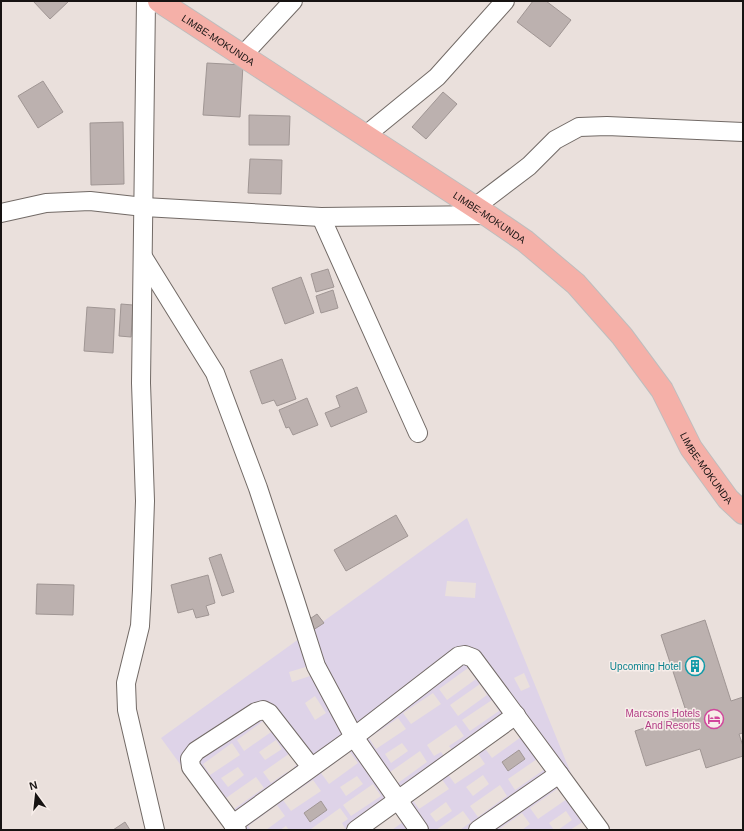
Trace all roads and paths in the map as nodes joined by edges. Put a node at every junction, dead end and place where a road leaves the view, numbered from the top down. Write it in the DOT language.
graph roads {
  1 [pos="146,1"];
  2 [pos="159,1"];
  3 [pos="293,1"];
  4 [pos="505,1"];
  5 [pos="243,55"];
  6 [pos="743,132"];
  7 [pos="366,135"];
  8 [pos="144,207"];
  9 [pos="481,211"];
  10 [pos="1,213"];
  11 [pos="321,217"];
  12 [pos="143,257"];
  13 [pos="418,433"];
  14 [pos="743,513"];
  15 [pos="516,714"];
  16 [pos="354,737"];
  17 [pos="311,767"];
  18 [pos="559,774"];
  19 [pos="397,800"];
  20 [pos="235,827"];
  21 [pos="155,830"];
  22 [pos="356,830"];
  23 [pos="419,830"];
  24 [pos="478,830"];
  25 [pos="600,830"];
  1 -- 8 [label="street"];
  2 -- 5 [label="main road, LIMBE-MOKUNDA"];
  3 -- 5 [label="street"];
  4 -- 7 [label="street"];
  5 -- 7 [label="main road, LIMBE-MOKUNDA"];
  6 -- 9 [label="street"];
  7 -- 9 [label="main road, LIMBE-MOKUNDA"];
  8 -- 10 [label="street"];
  8 -- 11 [label="street"];
  8 -- 12 [label="street"];
  9 -- 11 [label="street"];
  9 -- 14 [label="main road, LIMBE-MOKUNDA"];
  11 -- 13 [label="street"];
  12 -- 16 [label="street"];
  12 -- 21 [label="street"];
  15 -- 16 [label="street"];
  15 -- 18 [label="street"];
  15 -- 19 [label="street"];
  16 -- 17 [label="street"];
  16 -- 19 [label="street"];
  17 -- 20 [label="street"];
  17 -- 20 [label="street"];
  18 -- 24 [label="street"];
  18 -- 25 [label="street"];
  19 -- 22 [label="street"];
  19 -- 23 [label="street"];
}
